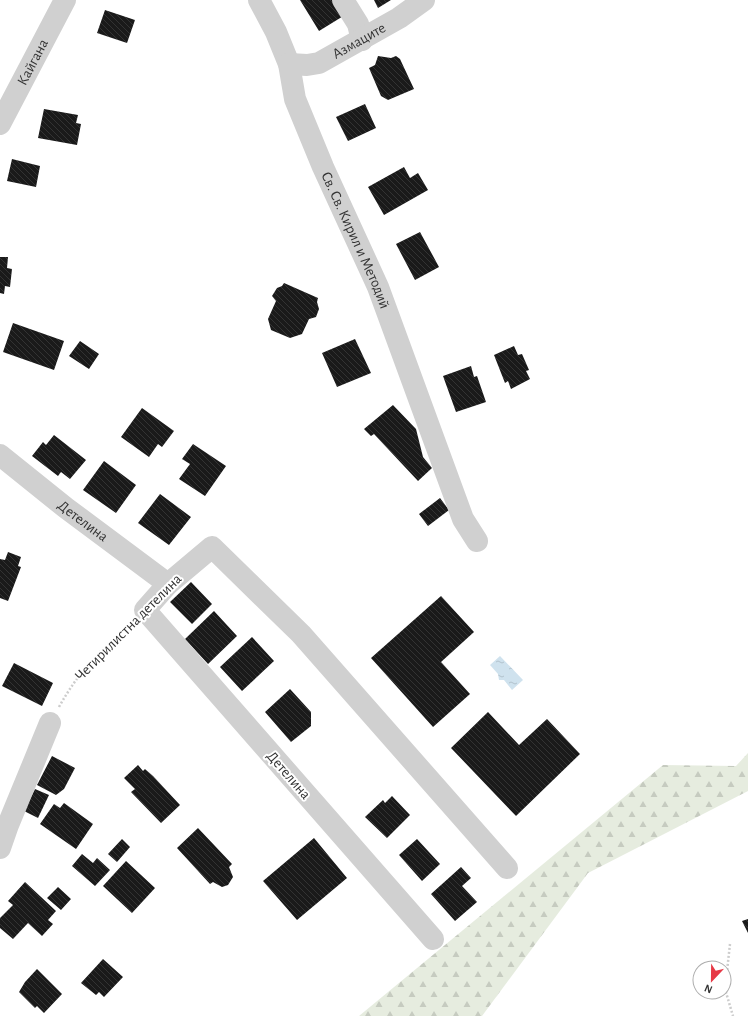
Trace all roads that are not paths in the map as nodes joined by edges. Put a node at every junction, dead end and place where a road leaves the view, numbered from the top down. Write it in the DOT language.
graph roads {
  1 [pos="259,0"];
  2 [pos="343,0"];
  3 [pos="424,0"];
  4 [pos="58,3"];
  5 [pos="362,40"];
  6 [pos="289,64"];
  7 [pos="0,124"];
  8 [pos="0,455"];
  9 [pos="477,541"];
  10 [pos="168,584"];
  11 [pos="145,610"];
  12 [pos="50,723"];
  13 [pos="0,848"];
  14 [pos="507,868"];
  15 [pos="433,939"];
  1 -- 6 [label="street, Св. Св. Кирил и Методий"];
  2 -- 5 [label="street"];
  3 -- 5 [label="street, Азмаците"];
  4 -- 7 [label="street, Кайгана"];
  5 -- 6 [label="street, Азмаците"];
  6 -- 9 [label="street, Св. Св. Кирил и Методий"];
  8 -- 10 [label="street, Детелина"];
  10 -- 11 [label="street, Четирилистна детелина"];
  10 -- 14 [label="street, Четирилистна детелина"];
  11 -- 15 [label="street, Детелина"];
  12 -- 13 [label="street"];
}
